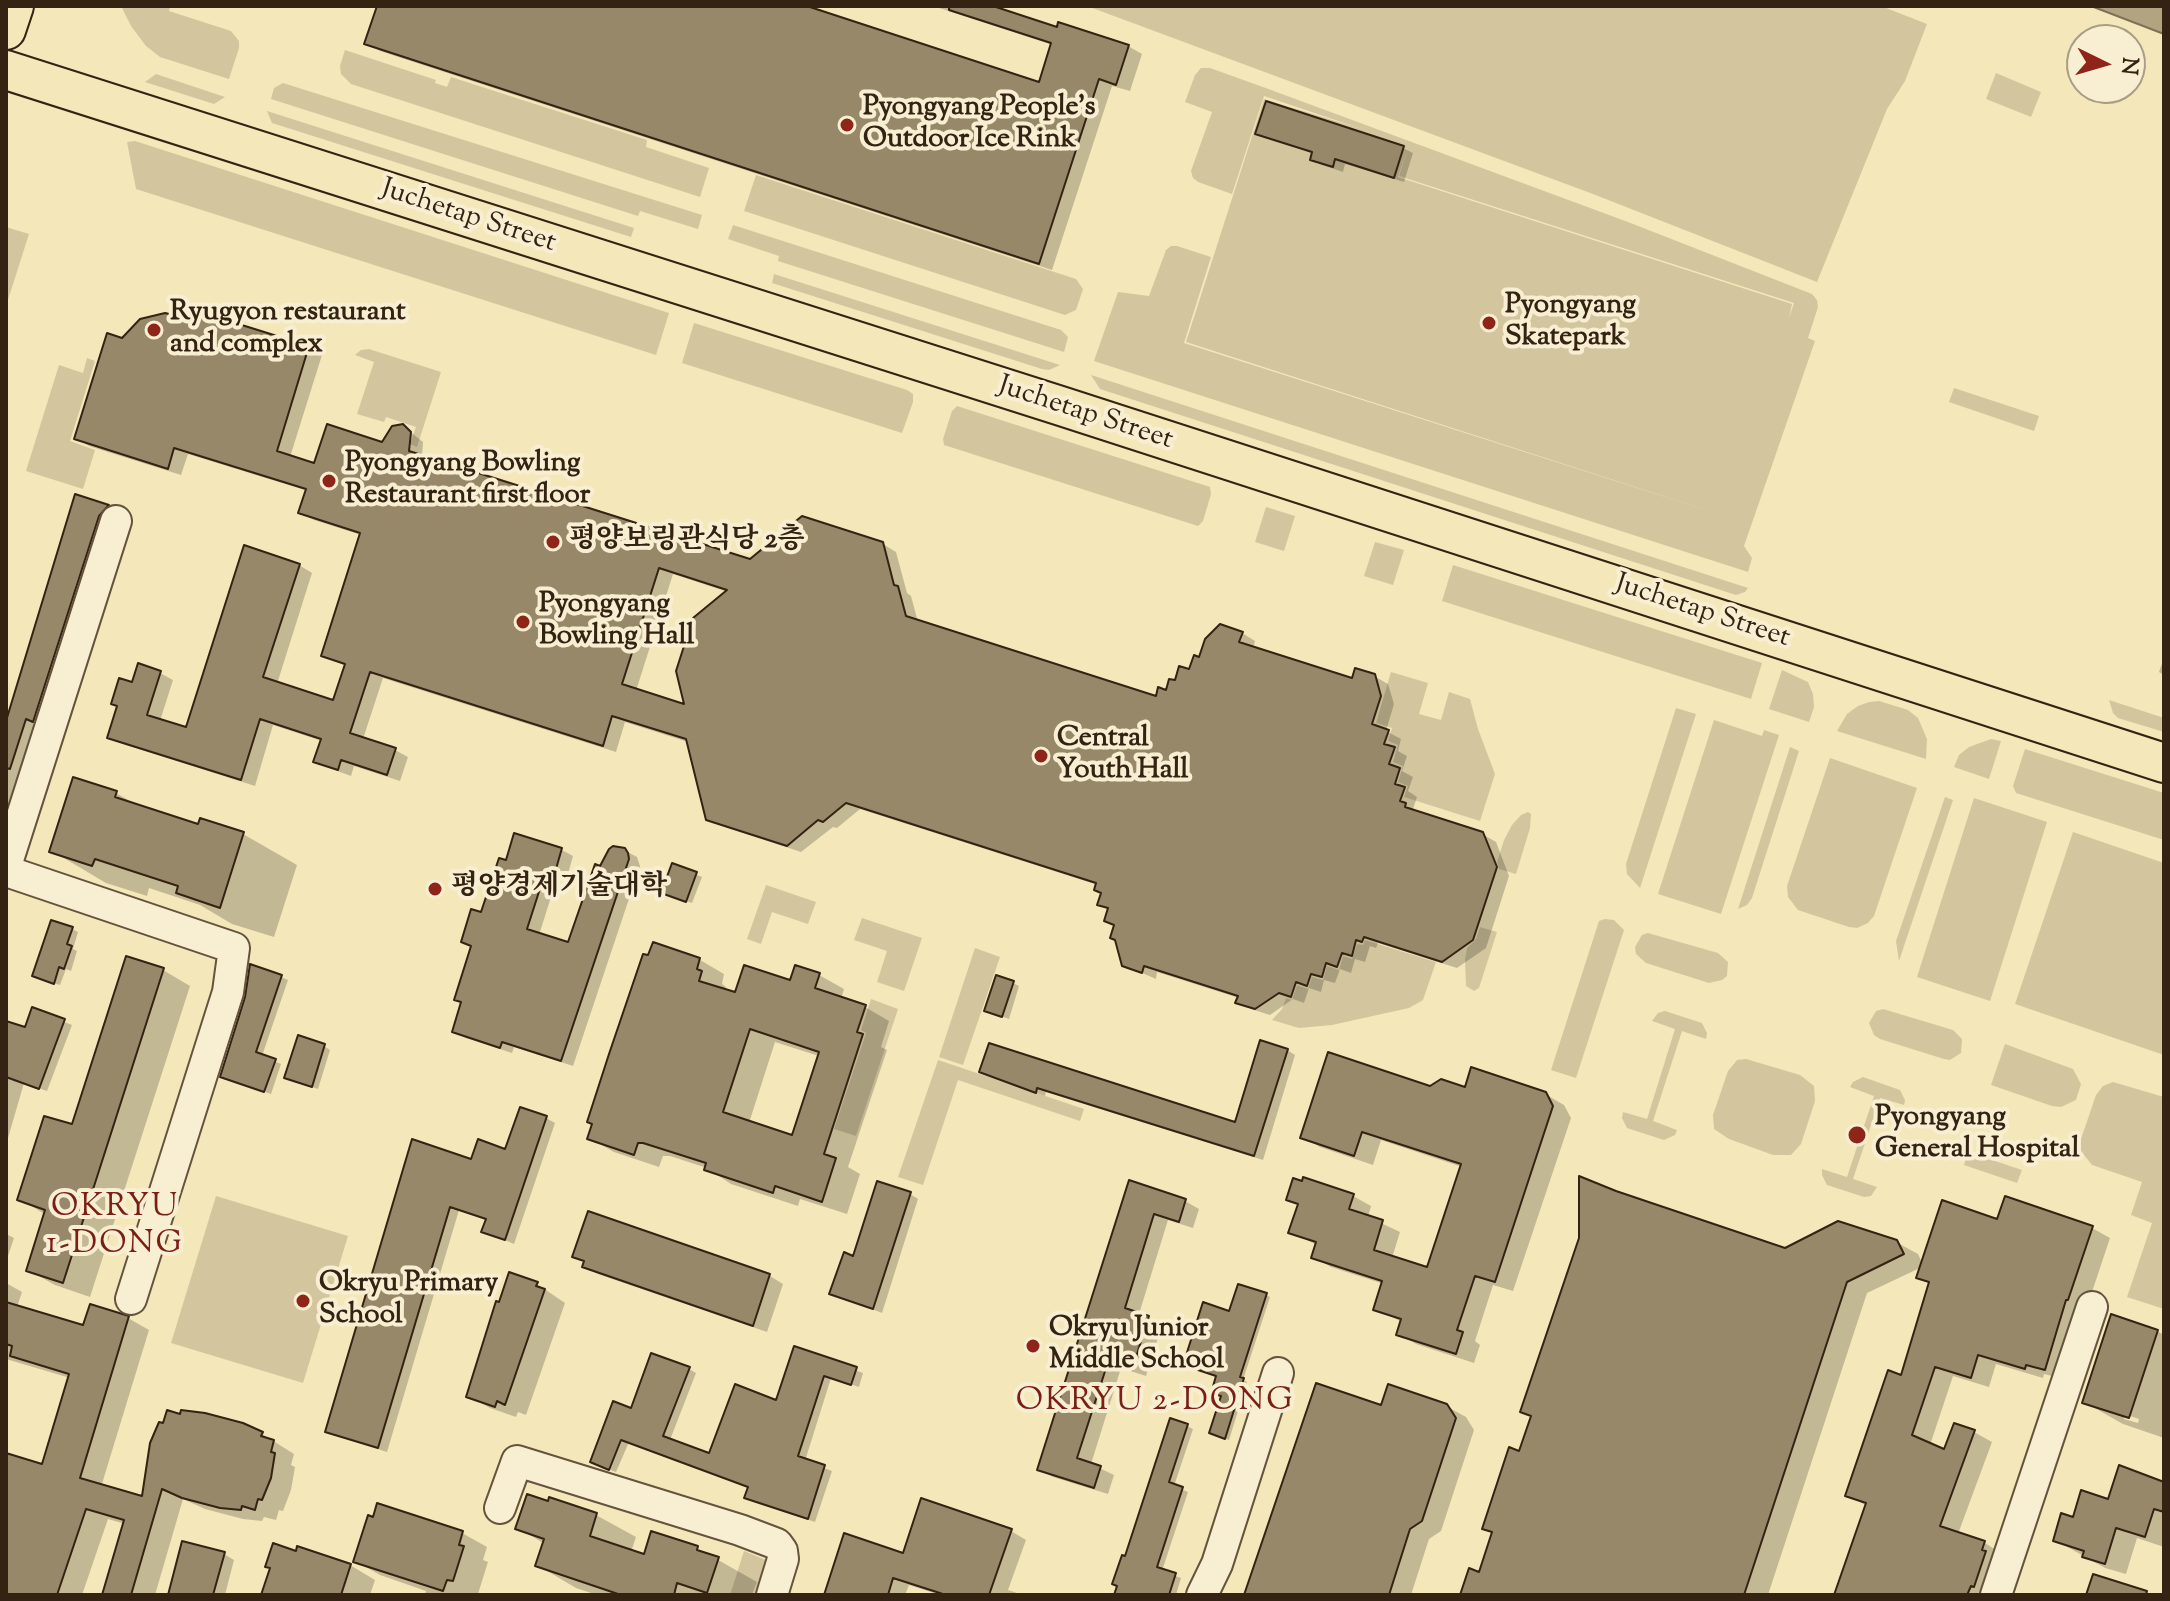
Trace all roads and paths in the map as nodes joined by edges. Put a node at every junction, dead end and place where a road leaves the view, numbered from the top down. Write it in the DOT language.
graph roads {
  1 [pos="14,6"];
  2 [pos="6,30"];
  3 [pos="6,70"];
  4 [pos="116,521"];
  5 [pos="2164,763"];
  6 [pos="6,869"];
  7 [pos="131,1299"];
  8 [pos="2092,1307"];
  9 [pos="1278,1373"];
  10 [pos="500,1508"];
  11 [pos="772,1595"];
  12 [pos="1202,1595"];
  13 [pos="1996,1595"];
  1 -- 2 [label="main road"];
  3 -- 5 [label="main road, Juchetap Street"];
  4 -- 6 [label="street"];
  6 -- 7 [label="street"];
  8 -- 13 [label="street"];
  9 -- 12 [label="street"];
  10 -- 11 [label="street"];
}
